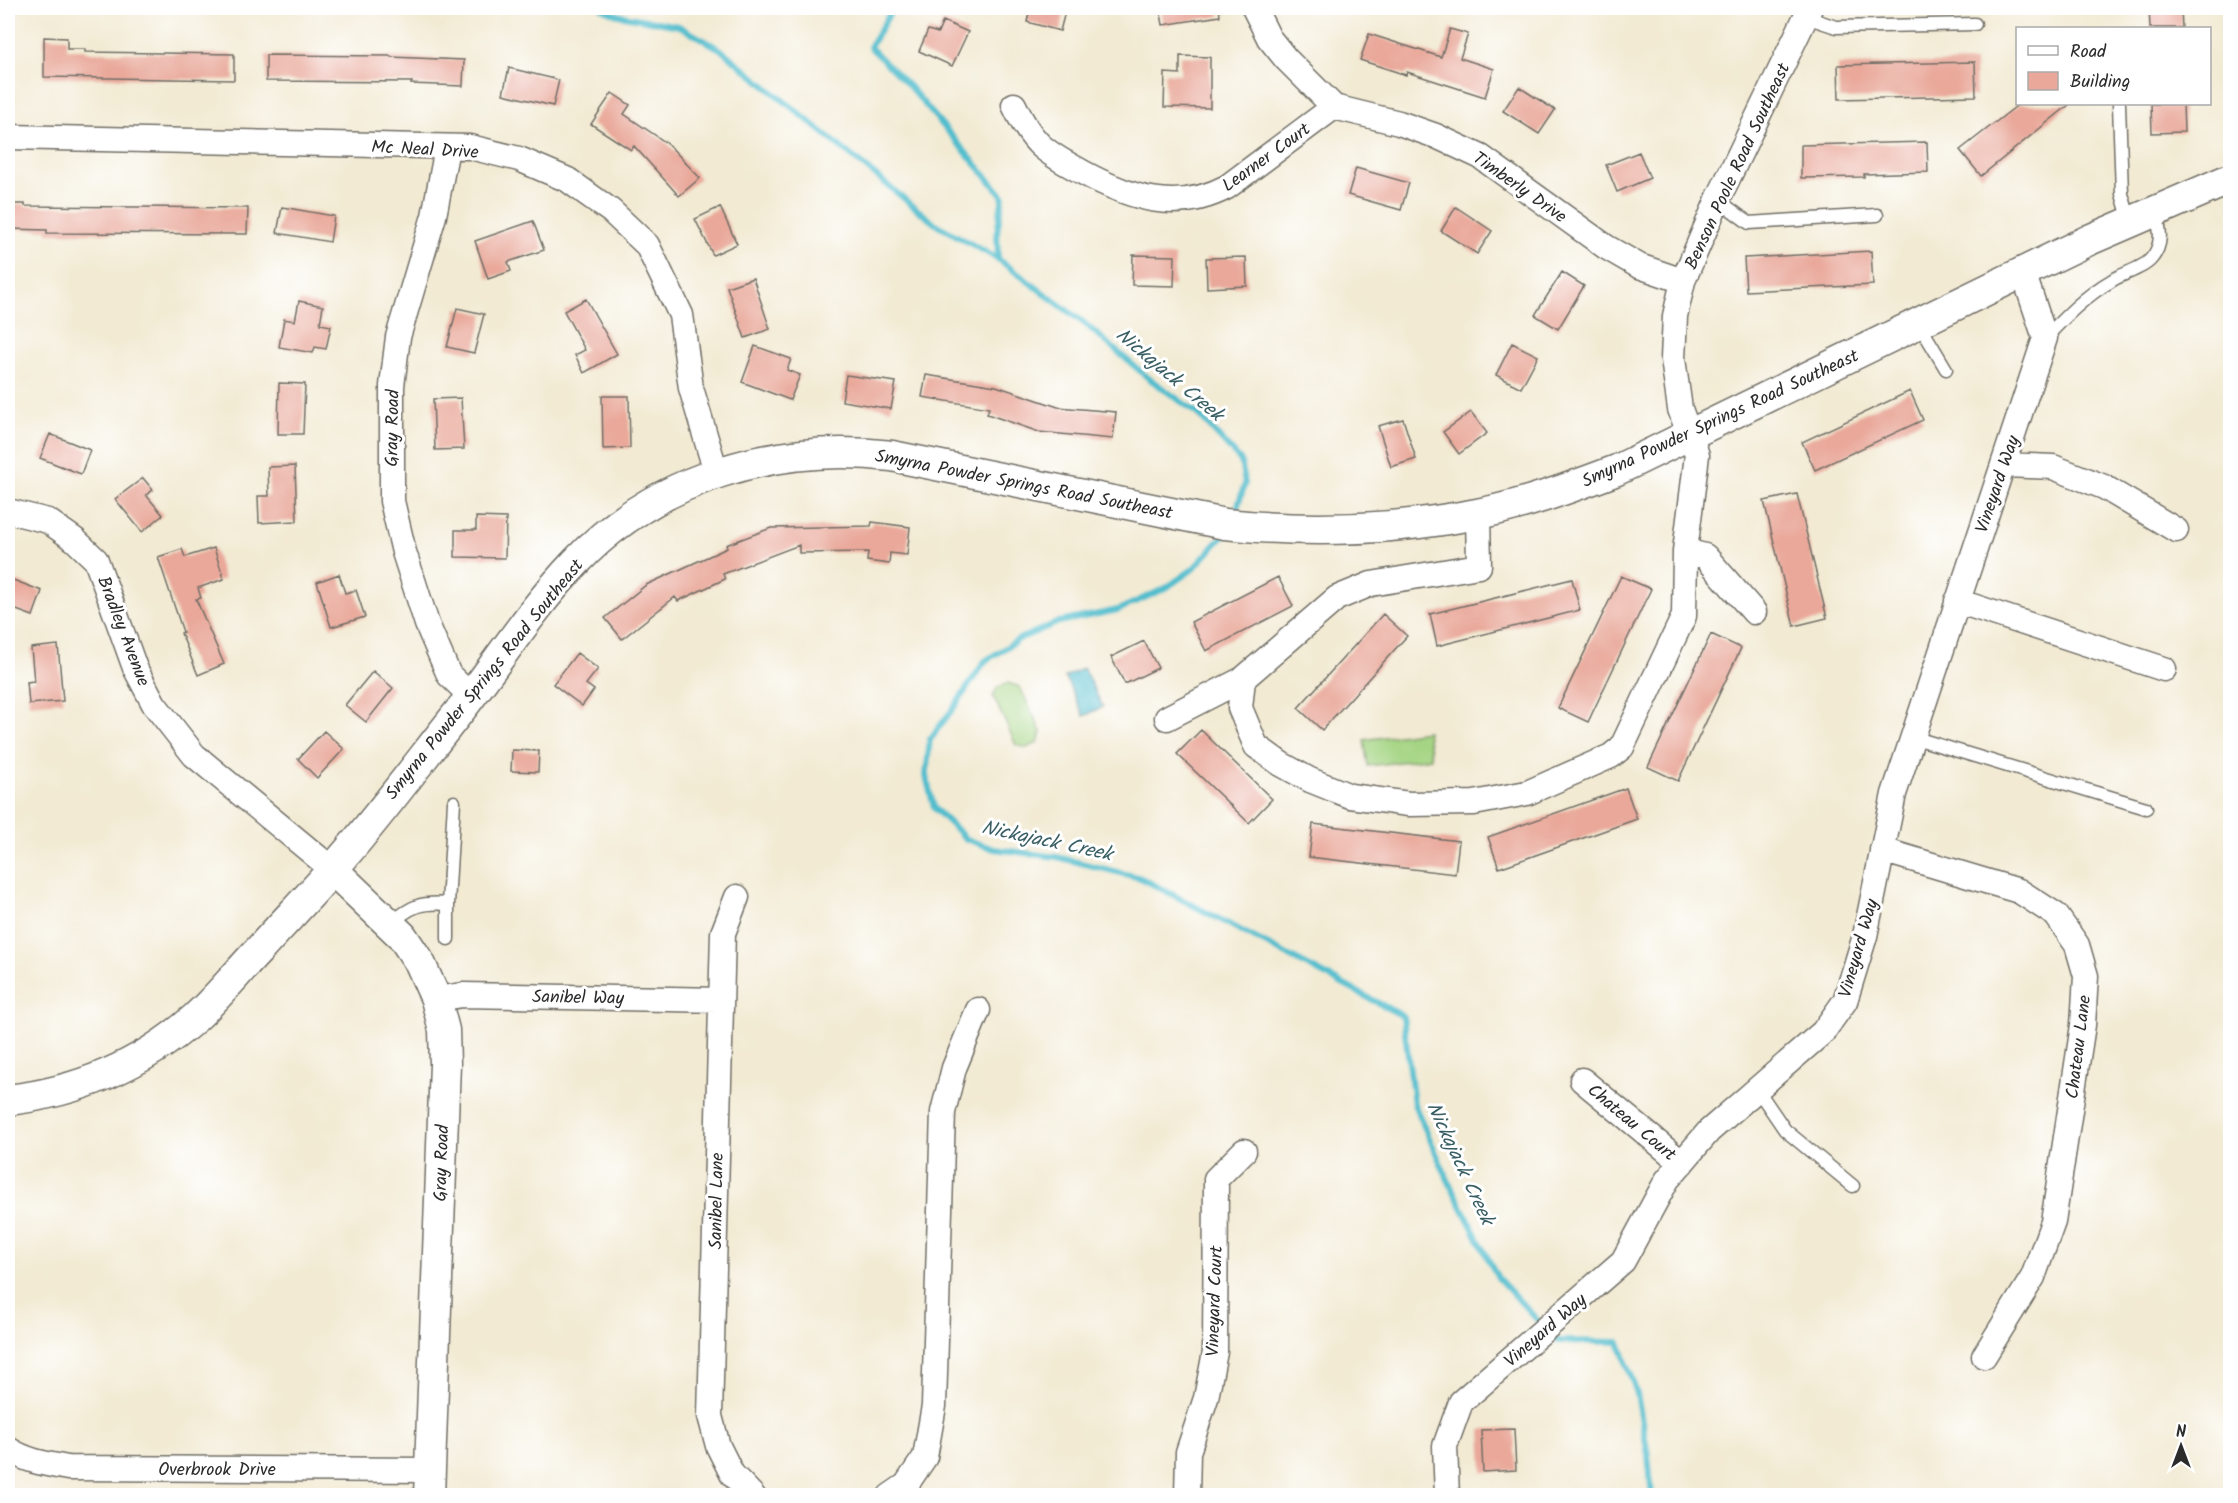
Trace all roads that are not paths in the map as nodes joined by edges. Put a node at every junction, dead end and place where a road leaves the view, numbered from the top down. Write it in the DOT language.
graph roads {
  1 [pos="1254,8"];
  2 [pos="1808,12"];
  3 [pos="1975,24"];
  4 [pos="1014,105"];
  5 [pos="2119,105"];
  6 [pos="1334,107"];
  7 [pos="8,138"];
  8 [pos="447,147"];
  9 [pos="2230,179"];
  10 [pos="1718,200"];
  11 [pos="1877,215"];
  12 [pos="2143,217"];
  13 [pos="2023,272"];
  14 [pos="1683,281"];
  15 [pos="1919,324"];
  16 [pos="2045,338"];
  17 [pos="1946,369"];
  18 [pos="1690,434"];
  19 [pos="2004,465"];
  20 [pos="716,472"];
  21 [pos="8,511"];
  22 [pos="1478,514"];
  23 [pos="2176,530"];
  24 [pos="1685,551"];
  25 [pos="1957,600"];
  26 [pos="1754,612"];
  27 [pos="2164,669"];
  28 [pos="1243,679"];
  29 [pos="471,696"];
  30 [pos="1167,718"];
  31 [pos="1912,737"];
  32 [pos="454,802"];
  33 [pos="2146,808"];
  34 [pos="1882,850"];
  35 [pos="333,870"];
  36 [pos="736,897"];
  37 [pos="448,904"];
  38 [pos="390,924"];
  39 [pos="448,939"];
  40 [pos="436,999"];
  41 [pos="721,1000"];
  42 [pos="978,1010"];
  43 [pos="1582,1080"];
  44 [pos="1757,1089"];
  45 [pos="8,1100"];
  46 [pos="1244,1151"];
  47 [pos="1682,1163"];
  48 [pos="1853,1186"];
  49 [pos="1984,1356"];
  50 [pos="8,1449"];
  51 [pos="430,1483"];
  52 [pos="753,1496"];
  53 [pos="890,1496"];
  54 [pos="1186,1496"];
  55 [pos="1447,1496"];
  1 -- 6 [label="street"];
  2 -- 3 [label="lane"];
  2 -- 10 [label="street, Benson Poole Road Southeast"];
  4 -- 6 [label="street, Learner Court"];
  5 -- 12 [label="lane"];
  6 -- 14 [label="street, Timberly Drive"];
  7 -- 8 [label="street, Mc Neal Drive"];
  8 -- 20 [label="street, Mc Neal Drive"];
  8 -- 29 [label="street, Gray Road"];
  9 -- 12 [label="street, Smyrna Powder Springs Road Southeast"];
  10 -- 11 [label="lane"];
  10 -- 14 [label="street, Benson Poole Road Southeast"];
  12 -- 13 [label="street, Smyrna Powder Springs Road Southeast"];
  12 -- 16 [label="lane"];
  13 -- 15 [label="street, Smyrna Powder Springs Road Southeast"];
  13 -- 16 [label="street"];
  14 -- 18 [label="street, Benson Poole Road Southeast"];
  15 -- 17 [label="lane"];
  15 -- 18 [label="street, Smyrna Powder Springs Road Southeast"];
  16 -- 19 [label="street, Vineyard Way"];
  18 -- 22 [label="street, Smyrna Powder Springs Road Southeast"];
  18 -- 24 [label="street, Benson Poole Road Southeast"];
  19 -- 23 [label="street"];
  19 -- 25 [label="street, Vineyard Way"];
  20 -- 22 [label="street, Smyrna Powder Springs Road Southeast"];
  20 -- 29 [label="street, Smyrna Powder Springs Road Southeast"];
  21 -- 35 [label="street, Bradley Avenue"];
  22 -- 28 [label="street"];
  24 -- 26 [label="street"];
  24 -- 28 [label="street, Benson Poole Road Southeast"];
  25 -- 27 [label="street"];
  25 -- 31 [label="street, Vineyard Way"];
  28 -- 30 [label="street"];
  29 -- 35 [label="street, Smyrna Powder Springs Road Southeast"];
  31 -- 33 [label="lane"];
  31 -- 34 [label="street, Vineyard Way"];
  32 -- 37 [label="lane"];
  34 -- 44 [label="street, Vineyard Way"];
  34 -- 49 [label="street, Chateau Lane"];
  35 -- 38 [label="street, Gray Road"];
  35 -- 45 [label="street, Smyrna Powder Springs Road Southeast"];
  36 -- 41 [label="street, Sanibel Lane"];
  37 -- 38 [label="lane"];
  37 -- 39 [label="lane"];
  38 -- 40 [label="street, Gray Road"];
  40 -- 41 [label="street, Sanibel Way"];
  40 -- 51 [label="street, Gray Road"];
  41 -- 52 [label="street, Sanibel Lane"];
  42 -- 53 [label="street"];
  43 -- 47 [label="street, Chateau Court"];
  44 -- 47 [label="street, Vineyard Way"];
  44 -- 48 [label="lane"];
  46 -- 54 [label="street, Vineyard Court"];
  47 -- 55 [label="street, Vineyard Way"];
  50 -- 51 [label="street, Overbrook Drive"];
}
